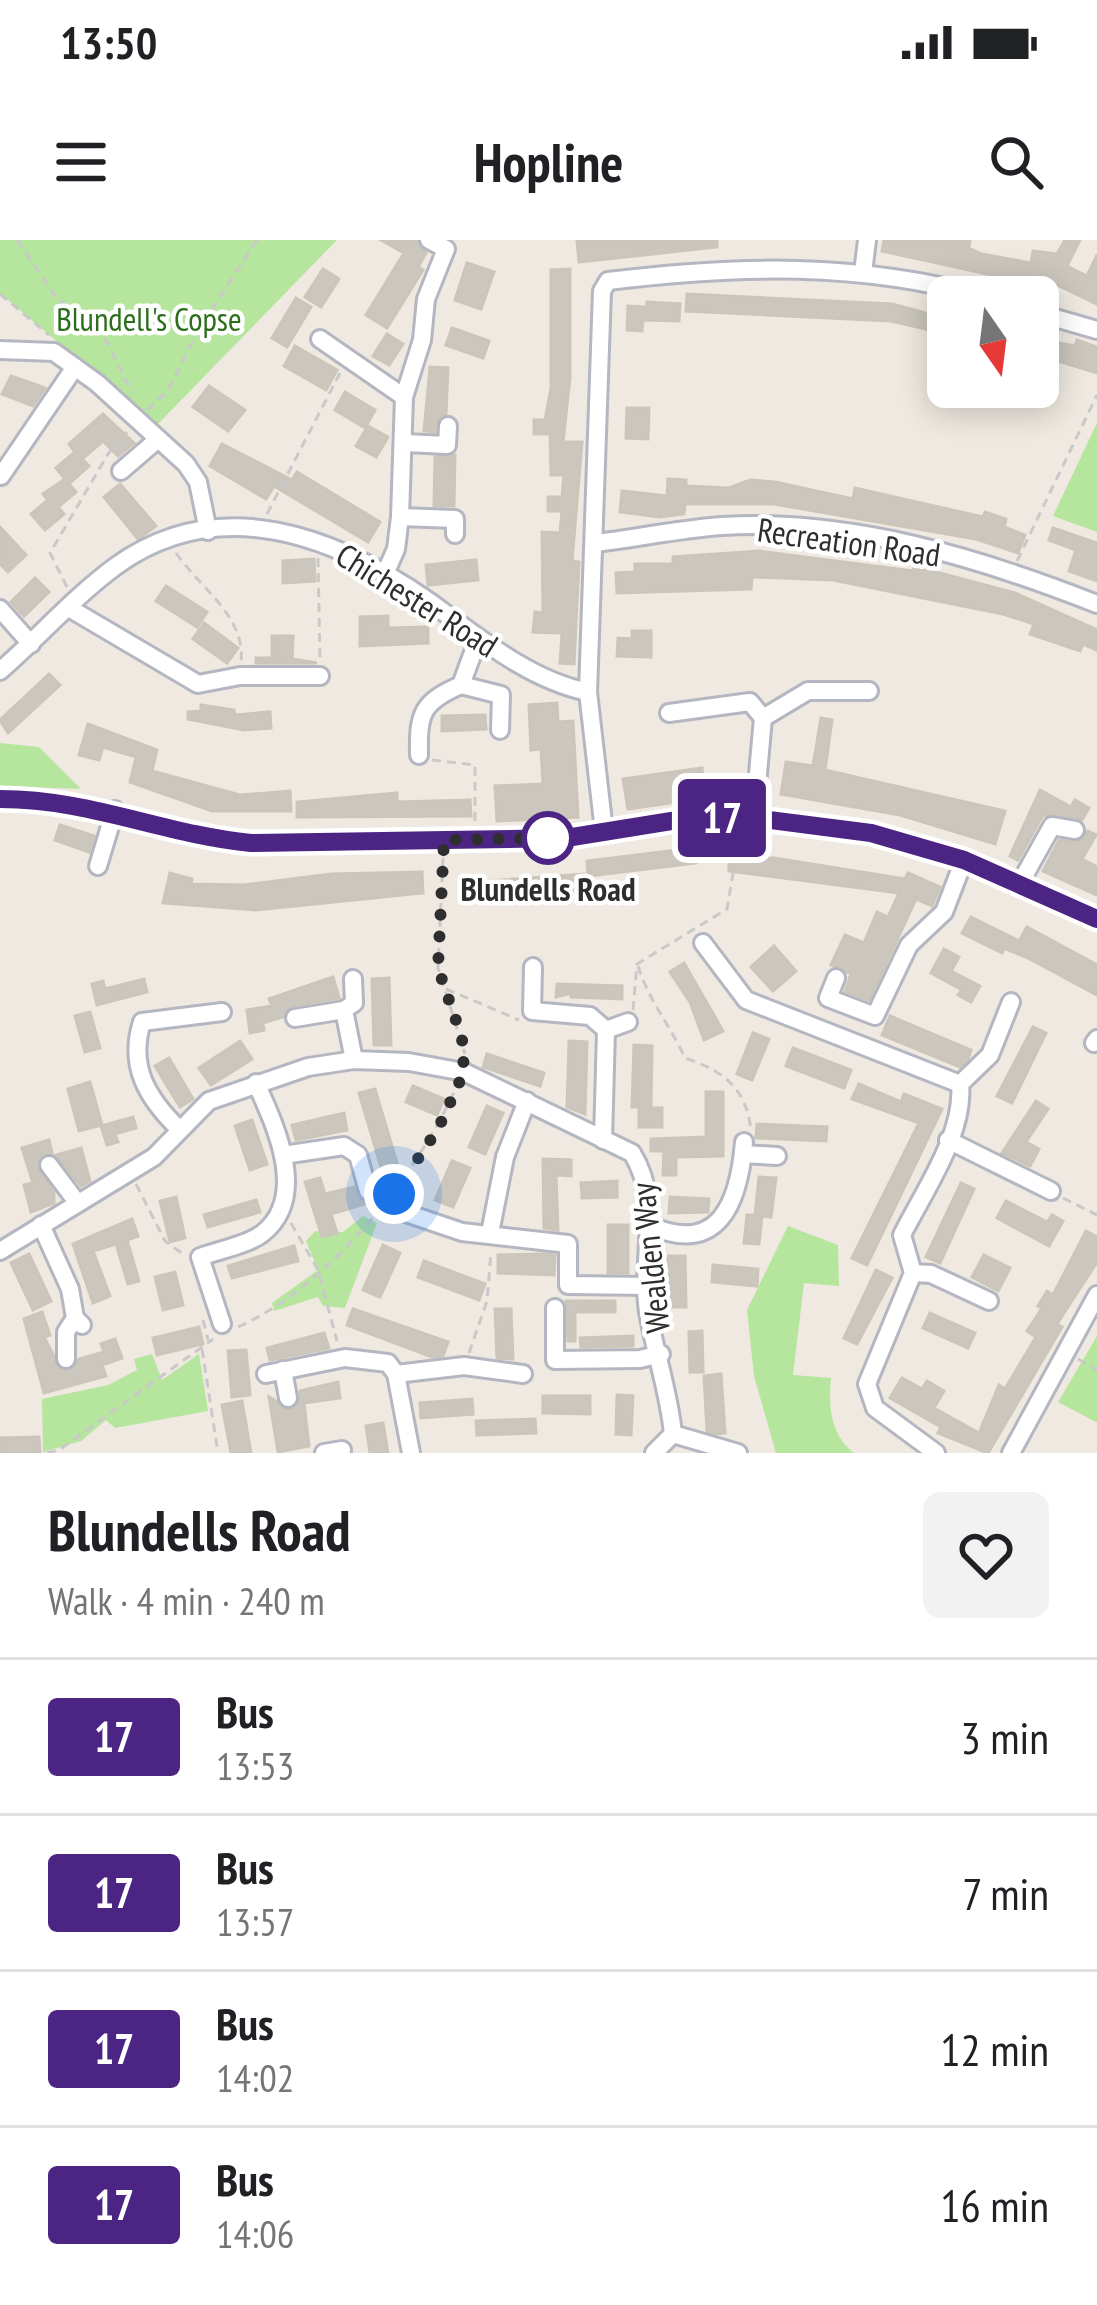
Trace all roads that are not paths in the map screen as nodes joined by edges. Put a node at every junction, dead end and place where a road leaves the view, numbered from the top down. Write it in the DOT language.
graph roads {
  1 [pos="867,240"];
  2 [pos="437,244"];
  3 [pos="862,273"];
  4 [pos="927,286"];
  5 [pos="1059,319"];
  6 [pos="1097,330"];
  7 [pos="320,339"];
  8 [pos="0,350"];
  9 [pos="75,367"];
  10 [pos="404,397"];
  11 [pos="448,426"];
  12 [pos="158,440"];
  13 [pos="405,443"];
  14 [pos="121,471"];
  15 [pos="1,476"];
  16 [pos="400,517"];
  17 [pos="208,531"];
  18 [pos="455,534"];
  19 [pos="595,543"];
  20 [pos="385,574"];
  21 [pos="73,604"];
  22 [pos="1097,604"];
  23 [pos="0,609"];
  24 [pos="478,639"];
  25 [pos="31,644"];
  26 [pos="0,671"];
  27 [pos="320,676"];
  28 [pos="461,685"];
  29 [pos="869,691"];
  30 [pos="588,692"];
  31 [pos="668,712"];
  32 [pos="763,718"];
  33 [pos="500,730"];
  34 [pos="419,754"];
  35 [pos="0,799"];
  36 [pos="116,811"];
  37 [pos="748,818"];
  38 [pos="1075,830"];
  39 [pos="604,831"];
  40 [pos="964,860"];
  41 [pos="98,866"];
  42 [pos="1019,885"];
  43 [pos="1097,919"];
  44 [pos="703,943"];
  45 [pos="533,967"];
  46 [pos="836,978"];
  47 [pos="352,979"];
  48 [pos="1011,1002"];
  49 [pos="344,1010"];
  50 [pos="221,1012"];
  51 [pos="631,1016"];
  52 [pos="295,1018"];
  53 [pos="603,1027"];
  54 [pos="354,1060"];
  55 [pos="256,1083"];
  56 [pos="960,1084"];
  57 [pos="527,1101"];
  58 [pos="178,1129"];
  59 [pos="603,1140"];
  60 [pos="948,1140"];
  61 [pos="283,1155"];
  62 [pos="776,1156"];
  63 [pos="49,1165"];
  64 [pos="368,1191"];
  65 [pos="1051,1191"];
  66 [pos="76,1202"];
  67 [pos="403,1212"];
  68 [pos="41,1225"];
  69 [pos="649,1226"];
  70 [pos="490,1233"];
  71 [pos="0,1251"];
  72 [pos="913,1273"];
  73 [pos="648,1286"];
  74 [pos="1097,1295"];
  75 [pos="989,1301"];
  76 [pos="555,1308"];
  77 [pos="223,1330"];
  78 [pos="661,1354"];
  79 [pos="66,1359"];
  80 [pos="396,1374"];
  81 [pos="523,1374"];
  82 [pos="288,1398"];
  83 [pos="678,1435"];
  84 [pos="411,1453"];
  85 [pos="654,1453"];
  86 [pos="738,1453"];
  87 [pos="936,1453"];
  88 [pos="1011,1453"];
  1 -- 3 [label="street"];
  2 -- 10 [label="street"];
  3 -- 4 [label="street"];
  3 -- 19 [label="street"];
  5 -- 6 [label="street"];
  7 -- 10 [label="street"];
  8 -- 9 [label="street"];
  9 -- 12 [label="street"];
  9 -- 15 [label="street"];
  10 -- 13 [label="street"];
  11 -- 13 [label="street"];
  12 -- 14 [label="street"];
  12 -- 17 [label="street"];
  13 -- 16 [label="street"];
  16 -- 18 [label="street"];
  16 -- 20 [label="street"];
  17 -- 20 [label="street, Chichester Road"];
  17 -- 21 [label="street, Chichester Road"];
  19 -- 22 [label="street, Recreation Road"];
  19 -- 30 [label="street"];
  20 -- 24 [label="street, Chichester Road"];
  21 -- 25 [label="street, Chichester Road"];
  21 -- 27 [label="street"];
  23 -- 25 [label="street"];
  24 -- 28 [label="street"];
  24 -- 30 [label="street, Chichester Road"];
  25 -- 26 [label="street, Chichester Road"];
  28 -- 33 [label="street"];
  28 -- 34 [label="street"];
  29 -- 32 [label="street"];
  30 -- 39 [label="street"];
  31 -- 32 [label="street"];
  32 -- 37 [label="street"];
  35 -- 36 [label="street"];
  36 -- 39 [label="street"];
  36 -- 41 [label="street"];
  37 -- 39 [label="street"];
  37 -- 40 [label="street"];
  38 -- 42 [label="street"];
  40 -- 42 [label="street"];
  40 -- 46 [label="street"];
  42 -- 43 [label="street"];
  44 -- 56 [label="street"];
  45 -- 53 [label="street"];
  47 -- 49 [label="street"];
  48 -- 56 [label="street"];
  49 -- 52 [label="street"];
  49 -- 54 [label="street"];
  50 -- 58 [label="street"];
  51 -- 53 [label="street"];
  53 -- 59 [label="street"];
  54 -- 55 [label="street, Wealden Way"];
  54 -- 57 [label="street, Wealden Way"];
  55 -- 58 [label="street, Wealden Way"];
  55 -- 61 [label="street"];
  56 -- 60 [label="street"];
  57 -- 59 [label="street, Wealden Way"];
  57 -- 70 [label="street"];
  58 -- 66 [label="street, Wealden Way"];
  59 -- 69 [label="street, Wealden Way"];
  60 -- 65 [label="street"];
  60 -- 72 [label="street"];
  61 -- 64 [label="street"];
  61 -- 77 [label="street"];
  62 -- 69 [label="street"];
  63 -- 66 [label="street"];
  66 -- 68 [label="street, Wealden Way"];
  67 -- 70 [label="street"];
  68 -- 71 [label="street, Wealden Way"];
  68 -- 79 [label="street"];
  69 -- 73 [label="street, Wealden Way"];
  70 -- 73 [label="street"];
  72 -- 75 [label="street"];
  72 -- 87 [label="street"];
  73 -- 78 [label="street, Wealden Way"];
  74 -- 88 [label="street"];
  76 -- 78 [label="street, Wealden Way"];
  78 -- 83 [label="street, Wealden Way"];
  80 -- 81 [label="street"];
  80 -- 82 [label="street"];
  80 -- 84 [label="street"];
  83 -- 85 [label="street"];
  83 -- 86 [label="street"];
}
